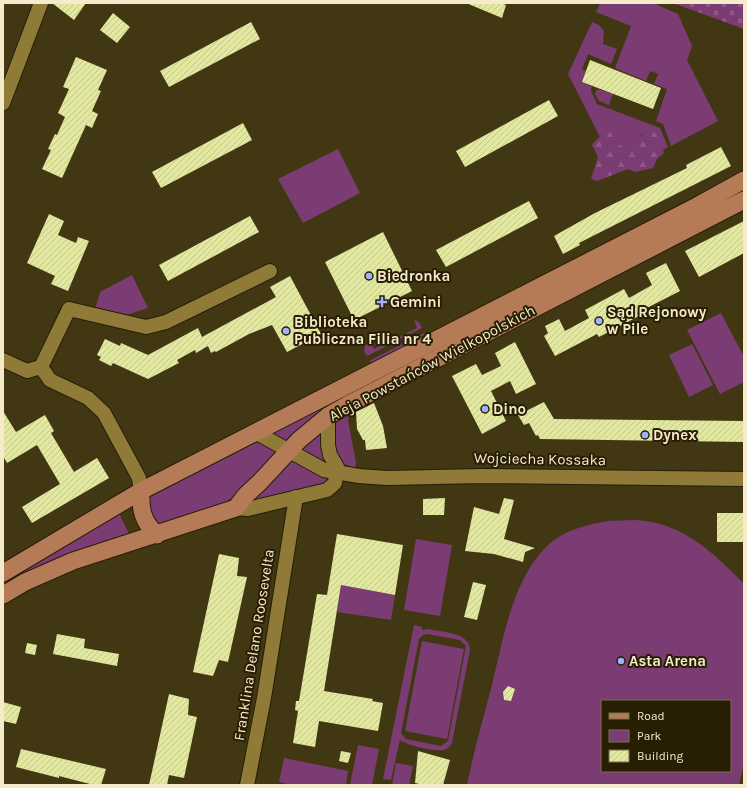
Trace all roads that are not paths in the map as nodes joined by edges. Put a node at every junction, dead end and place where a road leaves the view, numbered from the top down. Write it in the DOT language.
graph roads {
  1 [pos="41,3"];
  2 [pos="3,103"];
  3 [pos="744,180"];
  4 [pos="744,200"];
  5 [pos="270,271"];
  6 [pos="3,360"];
  7 [pos="41,367"];
  8 [pos="328,416"];
  9 [pos="255,432"];
  10 [pos="289,451"];
  11 [pos="337,473"];
  12 [pos="744,479"];
  13 [pos="141,491"];
  14 [pos="294,504"];
  15 [pos="236,508"];
  16 [pos="157,535"];
  17 [pos="3,573"];
  18 [pos="3,595"];
  19 [pos="247,785"];
  1 -- 2 [label="street"];
  3 -- 9 [label="main road, Aleja Powstańców Wielkopolskich"];
  4 -- 8 [label="main road, Aleja Powstańców Wielkopolskich"];
  5 -- 7 [label="street"];
  6 -- 7 [label="street"];
  7 -- 13 [label="street"];
  8 -- 10 [label="main road, Aleja Powstańców Wielkopolskich"];
  8 -- 11 [label="street"];
  9 -- 10 [label="street, Wojciecha Kossaka"];
  9 -- 13 [label="main road, Aleja Powstańców Wielkopolskich"];
  10 -- 11 [label="street, Wojciecha Kossaka"];
  10 -- 15 [label="main road, Aleja Powstańców Wielkopolskich"];
  11 -- 12 [label="street, Wojciecha Kossaka"];
  11 -- 14 [label="street"];
  13 -- 16 [label="main road"];
  13 -- 17 [label="main road, Aleja Powstańców Wielkopolskich"];
  14 -- 15 [label="street"];
  14 -- 19 [label="street, Franklina Delano Roosevelta"];
  15 -- 16 [label="main road"];
  16 -- 18 [label="main road"];
}
